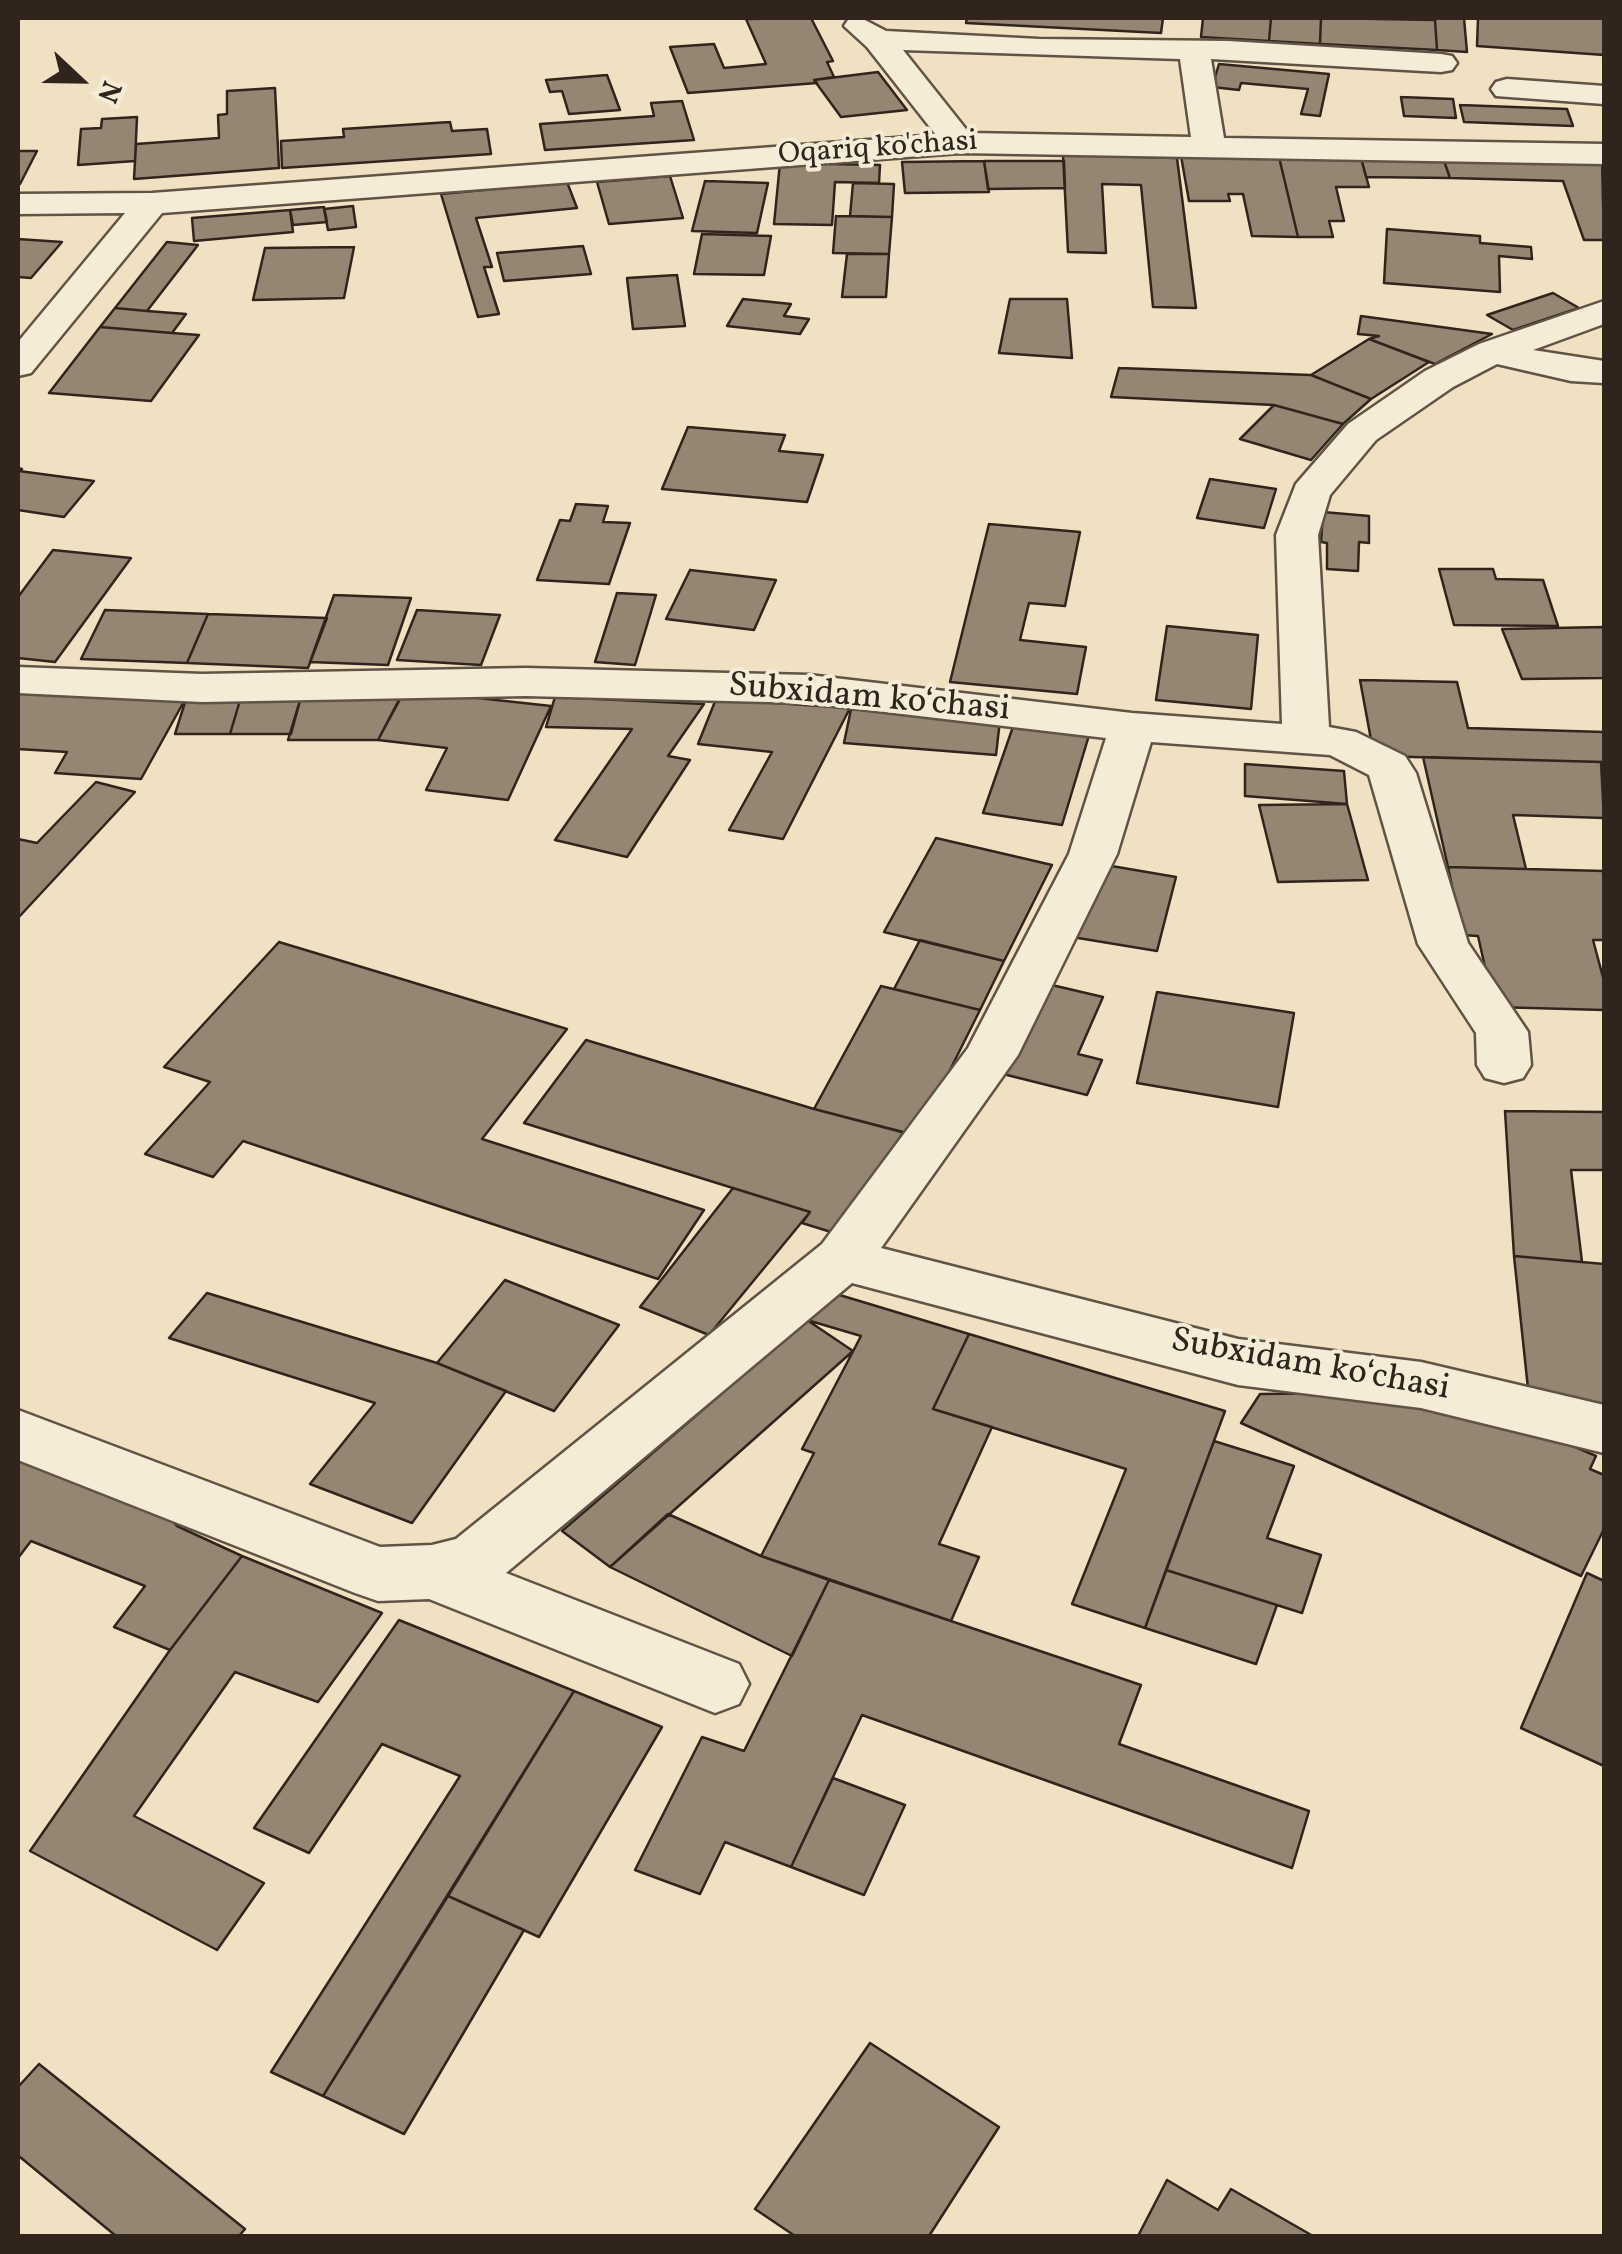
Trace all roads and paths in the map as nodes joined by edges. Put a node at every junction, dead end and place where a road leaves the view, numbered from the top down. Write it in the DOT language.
graph roads {
  1 [pos="849,18"];
  2 [pos="878,40"];
  3 [pos="1194,52"];
  4 [pos="1441,63"];
  5 [pos="1507,89"];
  6 [pos="1604,95"];
  7 [pos="960,143"];
  8 [pos="1209,144"];
  9 [pos="1604,154"];
  10 [pos="152,202"];
  11 [pos="18,204"];
  12 [pos="1604,312"];
  13 [pos="1492,352"];
  14 [pos="18,365"];
  15 [pos="1604,372"];
  16 [pos="18,680"];
  17 [pos="1132,727"];
  18 [pos="1306,739"];
  19 [pos="1504,1065"];
  20 [pos="842,1259"];
  21 [pos="1604,1429"];
  22 [pos="18,1434"];
  23 [pos="432,1572"];
  24 [pos="715,1684"];
  1 -- 2 [label="street"];
  2 -- 3 [label="street"];
  2 -- 7 [label="street"];
  3 -- 4 [label="street"];
  3 -- 8 [label="street"];
  5 -- 6 [label="street"];
  7 -- 8 [label="street, Oqariq ko'chasi"];
  7 -- 10 [label="street, Oqariq ko'chasi"];
  8 -- 9 [label="street, Oqariq ko'chasi"];
  10 -- 11 [label="street, Oqariq ko'chasi"];
  10 -- 14 [label="street"];
  12 -- 13 [label="street"];
  13 -- 15 [label="street"];
  13 -- 18 [label="street"];
  16 -- 17 [label="street, Subxidam koʻchasi"];
  17 -- 18 [label="street, Subxidam koʻchasi"];
  17 -- 20 [label="street"];
  18 -- 19 [label="street, Subxidam koʻchasi"];
  20 -- 21 [label="street, Subxidam koʻchasi"];
  20 -- 23 [label="street"];
  22 -- 23 [label="street"];
  23 -- 24 [label="street"];
}
